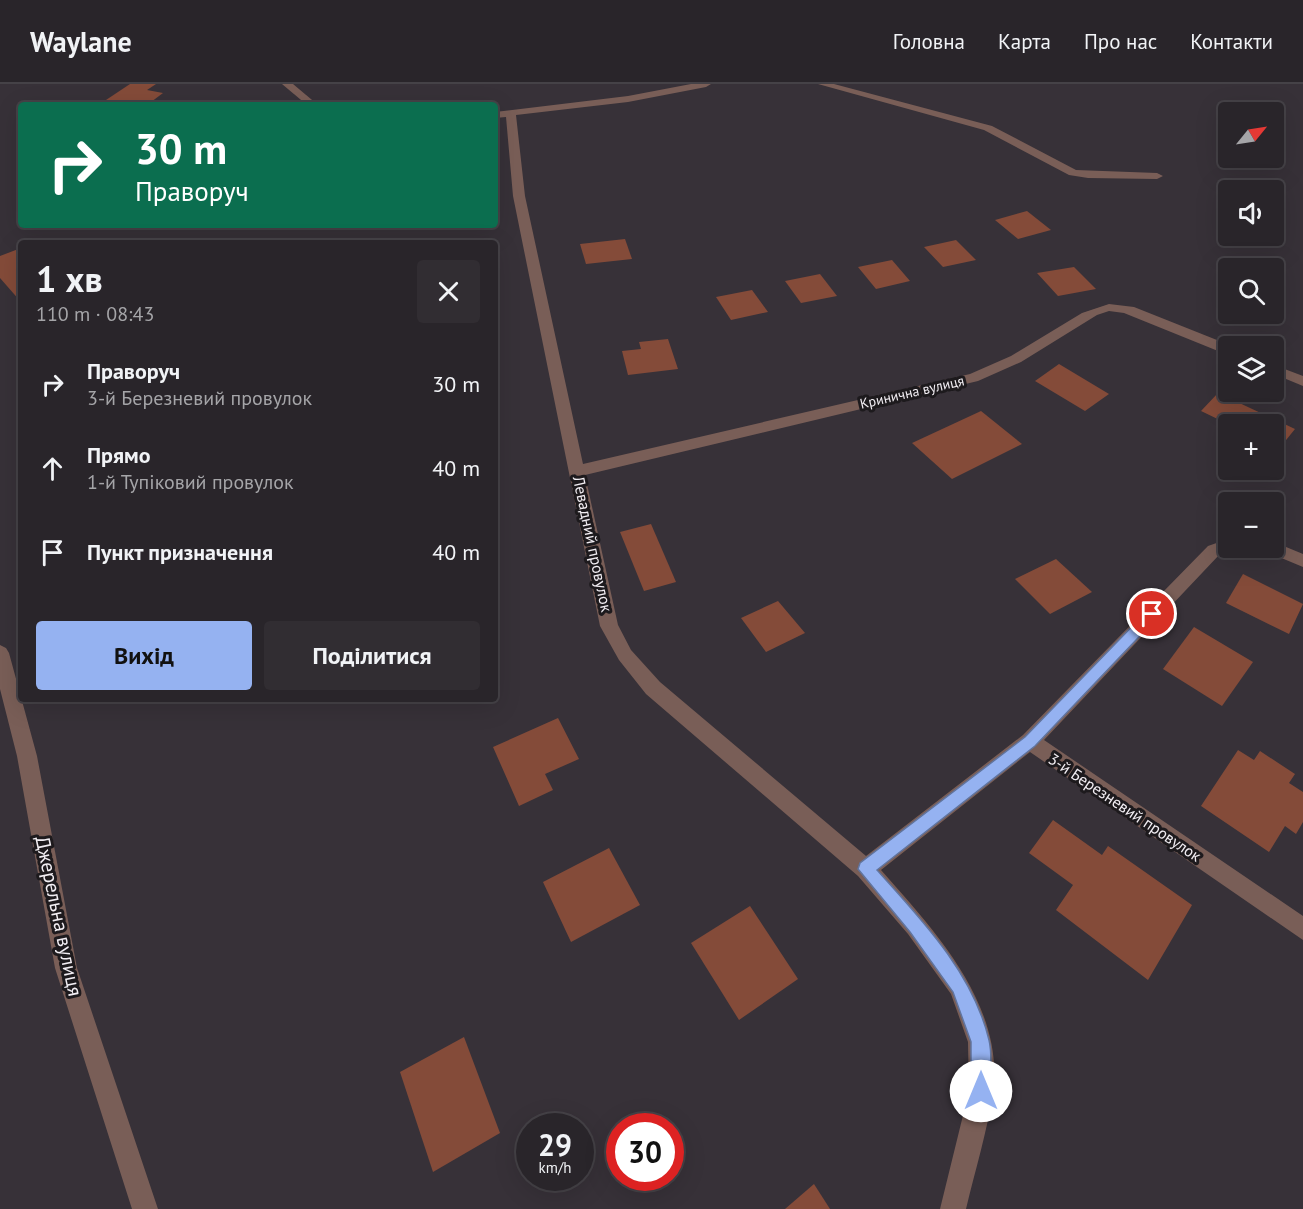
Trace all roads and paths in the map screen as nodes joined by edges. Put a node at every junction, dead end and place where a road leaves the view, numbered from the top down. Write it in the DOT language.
graph roads {
  1 [pos="287,84"];
  2 [pos="706,84"];
  3 [pos="823,84"];
  4 [pos="309,102"];
  5 [pos="503,114"];
  6 [pos="1157,176"];
  7 [pos="1218,346"];
  8 [pos="1284,373"];
  9 [pos="1303,381"];
  10 [pos="577,471"];
  11 [pos="1218,549"];
  12 [pos="1284,553"];
  13 [pos="1303,561"];
  14 [pos="0,653"];
  15 [pos="1030,741"];
  16 [pos="866,869"];
  17 [pos="1303,929"];
  18 [pos="146,1209"];
  19 [pos="953,1209"];
  1 -- 4 [label="street"];
  2 -- 5 [label="street, Левадний провулок"];
  3 -- 6 [label="street"];
  5 -- 10 [label="street, Левадний провулок"];
  7 -- 10 [label="street, Кринична вулиця"];
  8 -- 9 [label="street"];
  10 -- 16 [label="street, Левадний провулок"];
  11 -- 15 [label="street"];
  12 -- 13 [label="street"];
  14 -- 18 [label="street, Джерельна вулиця"];
  15 -- 16 [label="street"];
  15 -- 17 [label="street, 3-й Березневий провулок"];
  16 -- 19 [label="street, Левадний провулок"];
}
